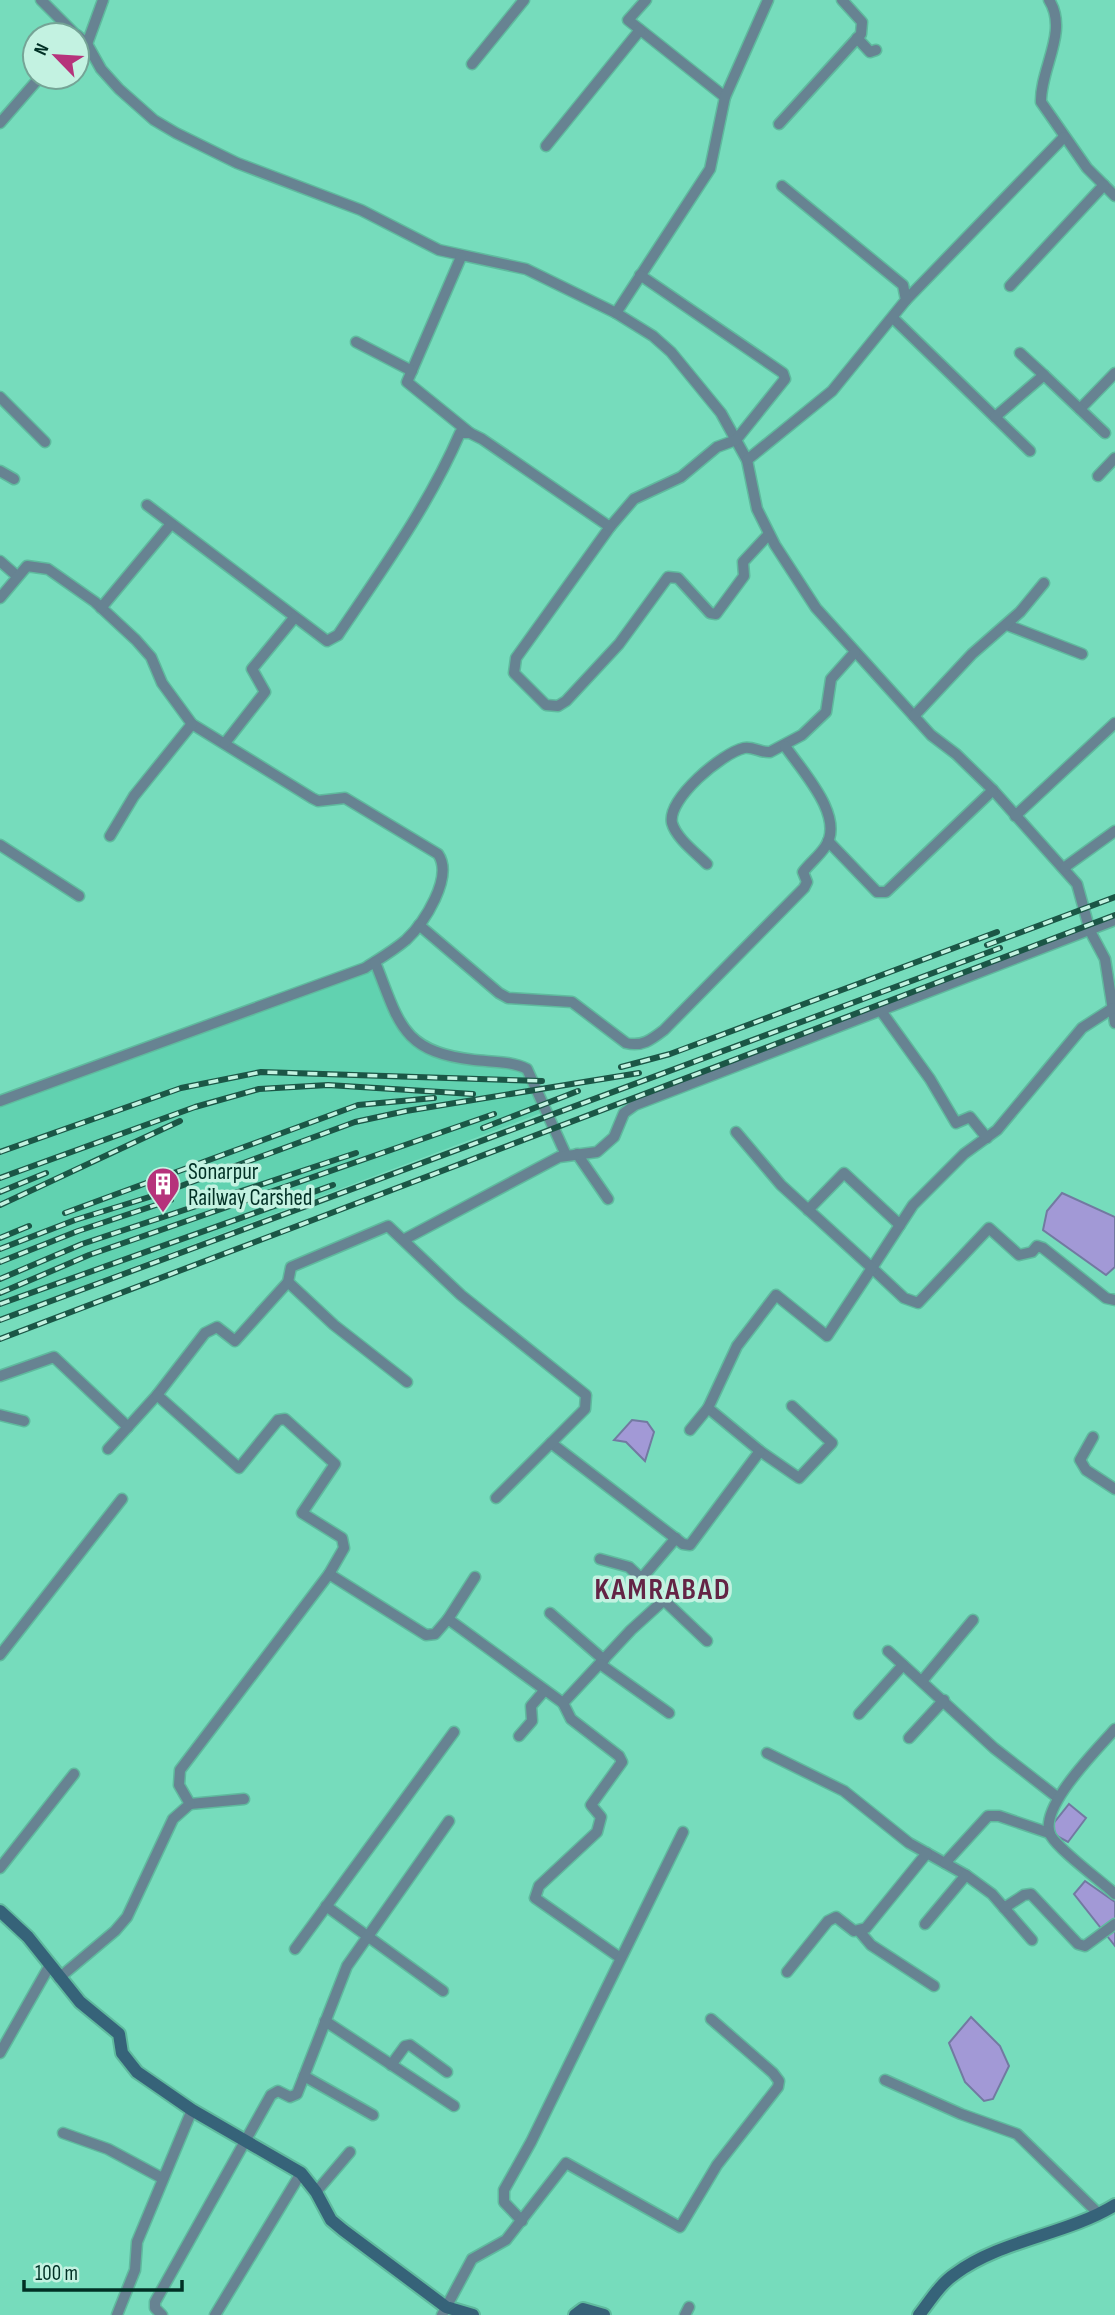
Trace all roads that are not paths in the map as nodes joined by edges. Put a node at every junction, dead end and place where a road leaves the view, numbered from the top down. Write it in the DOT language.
graph roads {
  1 [pos="41,0"];
  2 [pos="103,0"];
  3 [pos="524,0"];
  4 [pos="646,0"];
  5 [pos="768,0"];
  6 [pos="842,0"];
  7 [pos="1049,0"];
  8 [pos="63,21"];
  9 [pos="90,21"];
  10 [pos="640,30"];
  11 [pos="857,38"];
  12 [pos="876,50"];
  13 [pos="91,54"];
  14 [pos="472,64"];
  15 [pos="28,91"];
  16 [pos="725,97"];
  17 [pos="0,123"];
  18 [pos="779,124"];
  19 [pos="1064,137"];
  20 [pos="546,146"];
  21 [pos="1104,185"];
  22 [pos="782,186"];
  23 [pos="1115,196"];
  24 [pos="461,257"];
  25 [pos="640,275"];
  26 [pos="1010,286"];
  27 [pos="906,300"];
  28 [pos="616,313"];
  29 [pos="893,318"];
  30 [pos="356,342"];
  31 [pos="1020,354"];
  32 [pos="412,371"];
  33 [pos="1115,373"];
  34 [pos="1044,375"];
  35 [pos="0,397"];
  36 [pos="1080,409"];
  37 [pos="995,417"];
  38 [pos="470,433"];
  39 [pos="1105,433"];
  40 [pos="736,440"];
  41 [pos="45,442"];
  42 [pos="1030,452"];
  43 [pos="1115,458"];
  44 [pos="747,460"];
  45 [pos="0,471"];
  46 [pos="1098,477"];
  47 [pos="14,479"];
  48 [pos="147,505"];
  49 [pos="171,524"];
  50 [pos="610,527"];
  51 [pos="769,534"];
  52 [pos="0,561"];
  53 [pos="17,576"];
  54 [pos="1044,583"];
  55 [pos="0,598"];
  56 [pos="101,608"];
  57 [pos="294,618"];
  58 [pos="1006,625"];
  59 [pos="855,652"];
  60 [pos="1082,654"];
  61 [pos="914,716"];
  62 [pos="1115,723"];
  63 [pos="192,724"];
  64 [pos="225,743"];
  65 [pos="785,746"];
  66 [pos="993,790"];
  67 [pos="1015,816"];
  68 [pos="1115,831"];
  69 [pos="110,836"];
  70 [pos="828,841"];
  71 [pos="0,845"];
  72 [pos="707,864"];
  73 [pos="1065,867"];
  74 [pos="79,896"];
  75 [pos="1115,920"];
  76 [pos="419,925"];
  77 [pos="1090,931"];
  78 [pos="375,962"];
  79 [pos="1112,1009"];
  80 [pos="881,1010"];
  81 [pos="1115,1023"];
  82 [pos="0,1101"];
  83 [pos="736,1132"];
  84 [pos="987,1138"];
  85 [pos="571,1155"];
  86 [pos="608,1199"];
  87 [pos="808,1210"];
  88 [pos="900,1225"];
  89 [pos="405,1240"];
  90 [pos="872,1268"];
  91 [pos="288,1282"];
  92 [pos="1115,1300"];
  93 [pos="0,1376"];
  94 [pos="407,1382"];
  95 [pos="157,1395"];
  96 [pos="792,1406"];
  97 [pos="708,1408"];
  98 [pos="0,1415"];
  99 [pos="24,1421"];
  100 [pos="128,1426"];
  101 [pos="690,1430"];
  102 [pos="1093,1437"];
  103 [pos="551,1443"];
  104 [pos="108,1449"];
  105 [pos="760,1451"];
  106 [pos="1115,1489"];
  107 [pos="496,1498"];
  108 [pos="122,1499"];
  109 [pos="676,1538"];
  110 [pos="600,1559"];
  111 [pos="329,1574"];
  112 [pos="475,1577"];
  113 [pos="641,1579"];
  114 [pos="663,1601"];
  115 [pos="550,1613"];
  116 [pos="448,1619"];
  117 [pos="974,1620"];
  118 [pos="707,1641"];
  119 [pos="887,1651"];
  120 [pos="0,1655"];
  121 [pos="602,1662"];
  122 [pos="903,1665"];
  123 [pos="922,1681"];
  124 [pos="544,1691"];
  125 [pos="944,1700"];
  126 [pos="563,1703"];
  127 [pos="669,1713"];
  128 [pos="859,1714"];
  129 [pos="1115,1729"];
  130 [pos="454,1732"];
  131 [pos="519,1735"];
  132 [pos="909,1738"];
  133 [pos="767,1753"];
  134 [pos="74,1774"];
  135 [pos="1057,1797"];
  136 [pos="244,1799"];
  137 [pos="190,1804"];
  138 [pos="449,1821"];
  139 [pos="682,1832"];
  140 [pos="1049,1833"];
  141 [pos="927,1853"];
  142 [pos="945,1863"];
  143 [pos="0,1868"];
  144 [pos="966,1875"];
  145 [pos="1115,1894"];
  146 [pos="326,1906"];
  147 [pos="1004,1908"];
  148 [pos="0,1911"];
  149 [pos="925,1924"];
  150 [pos="1115,1924"];
  151 [pos="860,1932"];
  152 [pos="369,1936"];
  153 [pos="1032,1940"];
  154 [pos="295,1948"];
  155 [pos="620,1957"];
  156 [pos="50,1965"];
  157 [pos="787,1972"];
  158 [pos="59,1978"];
  159 [pos="934,1986"];
  160 [pos="443,1991"];
  161 [pos="711,2018"];
  162 [pos="325,2021"];
  163 [pos="0,2053"];
  164 [pos="391,2065"];
  165 [pos="447,2072"];
  166 [pos="304,2076"];
  167 [pos="885,2080"];
  168 [pos="454,2106"];
  169 [pos="192,2110"];
  170 [pos="373,2115"];
  171 [pos="63,2133"];
  172 [pos="247,2142"];
  173 [pos="350,2152"];
  174 [pos="301,2173"];
  175 [pos="162,2178"];
  176 [pos="316,2192"];
  177 [pos="1115,2204"];
  178 [pos="1099,2214"];
  179 [pos="522,2221"];
  180 [pos="444,2311"];
  181 [pos="117,2315"];
  182 [pos="162,2315"];
  183 [pos="215,2315"];
  184 [pos="472,2315"];
  185 [pos="575,2315"];
  186 [pos="604,2315"];
  187 [pos="919,2315"];
  1 -- 8 [label="street"];
  2 -- 9 [label="street"];
  3 -- 14 [label="street"];
  4 -- 10 [label="street"];
  5 -- 16 [label="street"];
  6 -- 11 [label="street"];
  7 -- 19 [label="street"];
  10 -- 16 [label="street"];
  10 -- 20 [label="street"];
  11 -- 12 [label="street"];
  11 -- 18 [label="street"];
  13 -- 24 [label="street"];
  15 -- 17 [label="street"];
  16 -- 25 [label="street"];
  19 -- 21 [label="street"];
  19 -- 27 [label="street"];
  21 -- 23 [label="street"];
  21 -- 26 [label="street"];
  22 -- 27 [label="street"];
  24 -- 28 [label="street"];
  24 -- 32 [label="street"];
  25 -- 28 [label="street"];
  25 -- 40 [label="street"];
  27 -- 29 [label="street"];
  28 -- 40 [label="street"];
  29 -- 37 [label="street"];
  29 -- 44 [label="street"];
  30 -- 32 [label="street"];
  31 -- 34 [label="street"];
  32 -- 38 [label="street"];
  33 -- 36 [label="street"];
  34 -- 36 [label="street"];
  34 -- 37 [label="street"];
  35 -- 41 [label="street"];
  36 -- 39 [label="street"];
  37 -- 42 [label="street"];
  38 -- 50 [label="street"];
  38 -- 57 [label="street"];
  40 -- 44 [label="street"];
  40 -- 50 [label="street"];
  43 -- 46 [label="street"];
  44 -- 51 [label="street"];
  45 -- 47 [label="street"];
  48 -- 49 [label="street"];
  49 -- 56 [label="street"];
  49 -- 57 [label="street"];
  50 -- 51 [label="street"];
  51 -- 59 [label="street"];
  52 -- 53 [label="street"];
  53 -- 55 [label="street"];
  53 -- 56 [label="street"];
  54 -- 58 [label="street"];
  56 -- 63 [label="street"];
  57 -- 64 [label="street"];
  58 -- 60 [label="street"];
  58 -- 61 [label="street"];
  59 -- 61 [label="street"];
  59 -- 65 [label="street"];
  61 -- 66 [label="street"];
  62 -- 67 [label="street"];
  63 -- 64 [label="street"];
  63 -- 69 [label="street"];
  64 -- 76 [label="street"];
  65 -- 70 [label="street"];
  65 -- 72 [label="street"];
  66 -- 67 [label="street"];
  66 -- 70 [label="street"];
  67 -- 73 [label="street"];
  68 -- 73 [label="street"];
  70 -- 76 [label="street"];
  71 -- 74 [label="street"];
  73 -- 77 [label="street"];
  75 -- 77 [label="street"];
  76 -- 78 [label="street"];
  77 -- 79 [label="street"];
  77 -- 80 [label="street"];
  78 -- 82 [label="street"];
  78 -- 85 [label="street"];
  79 -- 81 [label="street"];
  79 -- 84 [label="street"];
  80 -- 84 [label="street"];
  80 -- 85 [label="street"];
  83 -- 87 [label="street"];
  84 -- 88 [label="street"];
  85 -- 86 [label="street"];
  85 -- 89 [label="street"];
  87 -- 88 [label="street"];
  87 -- 90 [label="street"];
  88 -- 90 [label="street"];
  89 -- 91 [label="street"];
  89 -- 103 [label="street"];
  90 -- 92 [label="street"];
  90 -- 97 [label="street"];
  91 -- 94 [label="street"];
  91 -- 95 [label="street"];
  93 -- 100 [label="street"];
  95 -- 100 [label="street"];
  95 -- 111 [label="street"];
  96 -- 105 [label="street"];
  97 -- 101 [label="street"];
  97 -- 105 [label="street"];
  98 -- 99 [label="street"];
  100 -- 104 [label="street"];
  102 -- 106 [label="street"];
  103 -- 107 [label="street"];
  103 -- 109 [label="street"];
  105 -- 109 [label="street"];
  108 -- 120 [label="street"];
  109 -- 113 [label="street"];
  110 -- 113 [label="street"];
  111 -- 116 [label="street"];
  111 -- 137 [label="street"];
  112 -- 116 [label="street"];
  113 -- 114 [label="street"];
  114 -- 118 [label="street"];
  114 -- 121 [label="street"];
  115 -- 121 [label="street"];
  116 -- 124 [label="street"];
  117 -- 123 [label="street"];
  119 -- 122 [label="street"];
  121 -- 126 [label="street"];
  121 -- 127 [label="street"];
  122 -- 123 [label="street"];
  122 -- 128 [label="street"];
  123 -- 125 [label="street"];
  124 -- 126 [label="street"];
  124 -- 131 [label="street"];
  125 -- 132 [label="street"];
  125 -- 135 [label="street"];
  126 -- 155 [label="street"];
  129 -- 135 [label="street"];
  130 -- 146 [label="street"];
  133 -- 141 [label="street"];
  134 -- 143 [label="street"];
  135 -- 140 [label="street"];
  136 -- 137 [label="street"];
  137 -- 158 [label="street"];
  138 -- 152 [label="street"];
  139 -- 155 [label="street"];
  140 -- 142 [label="street"];
  140 -- 145 [label="street"];
  141 -- 142 [label="street"];
  141 -- 151 [label="street"];
  142 -- 144 [label="street"];
  144 -- 147 [label="street"];
  144 -- 149 [label="street"];
  146 -- 152 [label="street"];
  146 -- 154 [label="street"];
  147 -- 150 [label="street"];
  147 -- 153 [label="street"];
  148 -- 156 [label="street"];
  151 -- 157 [label="street"];
  151 -- 159 [label="street"];
  152 -- 160 [label="street"];
  152 -- 162 [label="street"];
  155 -- 179 [label="street"];
  156 -- 158 [label="street"];
  156 -- 163 [label="street"];
  158 -- 169 [label="street"];
  161 -- 179 [label="street"];
  162 -- 164 [label="street"];
  162 -- 166 [label="street"];
  164 -- 165 [label="street"];
  164 -- 168 [label="street"];
  166 -- 170 [label="street"];
  166 -- 172 [label="street"];
  167 -- 178 [label="street"];
  169 -- 172 [label="street"];
  169 -- 175 [label="street"];
  171 -- 175 [label="street"];
  172 -- 174 [label="street"];
  172 -- 182 [label="street"];
  173 -- 176 [label="street"];
  174 -- 176 [label="street"];
  174 -- 183 [label="street"];
  175 -- 181 [label="street"];
  176 -- 180 [label="street"];
  177 -- 178 [label="street"];
  178 -- 187 [label="street"];
  179 -- 180 [label="street"];
  180 -- 184 [label="street"];
  185 -- 186 [label="street"];
}
